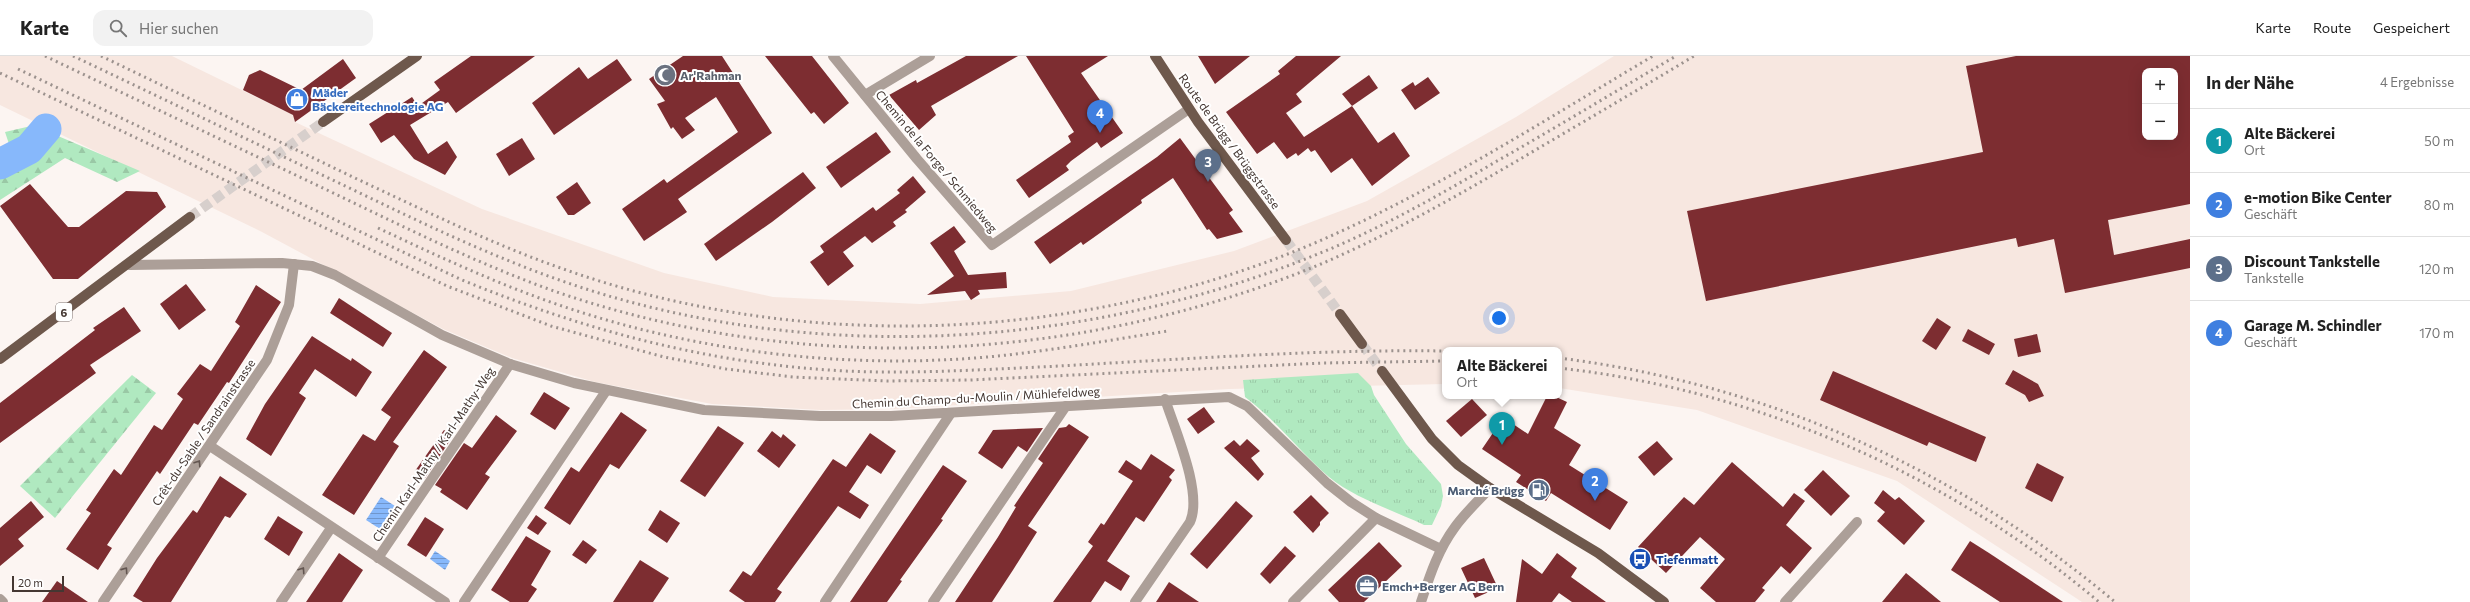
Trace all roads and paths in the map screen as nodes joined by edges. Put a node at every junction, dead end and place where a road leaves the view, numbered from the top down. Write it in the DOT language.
graph roads {
  1 [pos="417,56"];
  2 [pos="833,56"];
  3 [pos="930,56"];
  4 [pos="1155,56"];
  5 [pos="865,95"];
  6 [pos="1189,109"];
  7 [pos="323,122"];
  8 [pos="190,217"];
  9 [pos="1286,240"];
  10 [pos="294,264"];
  11 [pos="129,265"];
  12 [pos="1340,314"];
  13 [pos="1362,344"];
  14 [pos="0,359"];
  15 [pos="510,364"];
  16 [pos="1382,371"];
  17 [pos="606,391"];
  18 [pos="1165,400"];
  19 [pos="1066,406"];
  20 [pos="951,414"];
  21 [pos="210,446"];
  22 [pos="1490,488"];
  23 [pos="1376,518"];
  24 [pos="1857,522"];
  25 [pos="331,528"];
  26 [pos="1441,549"];
  27 [pos="378,558"];
  28 [pos="0,599"];
  29 [pos="2,602"];
  30 [pos="103,602"];
  31 [pos="281,602"];
  32 [pos="445,602"];
  33 [pos="464,602"];
  34 [pos="825,602"];
  35 [pos="934,602"];
  36 [pos="1135,602"];
  37 [pos="1293,602"];
  38 [pos="1421,602"];
  39 [pos="1664,602"];
  40 [pos="1785,602"];
  1 -- 7 [label="main road"];
  2 -- 5 [label="street, Chemin de la Forge / Schmiedweg"];
  3 -- 5 [label="street"];
  4 -- 6 [label="main road, Route de Brügg / Brüggstrasse"];
  5 -- 6 [label="street, Chemin de la Forge / Schmiedweg"];
  6 -- 9 [label="main road, Route de Brügg / Brüggstrasse"];
  8 -- 11 [label="main road, 6"];
  10 -- 11 [label="street, Chemin du Champ-du-Moulin / Mühlefeldweg"];
  10 -- 15 [label="street, Chemin du Champ-du-Moulin / Mühlefeldweg"];
  10 -- 21 [label="street, Crêt-du-Sable / Sandrainstrasse"];
  11 -- 14 [label="main road, 6"];
  12 -- 13 [label="main road"];
  15 -- 17 [label="street, Chemin du Champ-du-Moulin / Mühlefeldweg"];
  15 -- 27 [label="street, Chemin Karl-Mathy / Karl-Mathy-Weg"];
  16 -- 22 [label="main road"];
  17 -- 20 [label="street, Chemin du Champ-du-Moulin / Mühlefeldweg"];
  17 -- 33 [label="street"];
  18 -- 19 [label="street, Chemin du Champ-du-Moulin / Mühlefeldweg"];
  18 -- 23 [label="street, Chemin du Champ-du-Moulin / Mühlefeldweg"];
  18 -- 36 [label="street"];
  19 -- 20 [label="street, Chemin du Champ-du-Moulin / Mühlefeldweg"];
  19 -- 35 [label="street"];
  20 -- 34 [label="street"];
  21 -- 25 [label="street"];
  30 -- 21 [label="street, Crêt-du-Sable / Sandrainstrasse, one-way"];
  22 -- 26 [label="street"];
  22 -- 39 [label="main road"];
  23 -- 26 [label="street, Chemin du Champ-du-Moulin / Mühlefeldweg"];
  23 -- 37 [label="street"];
  24 -- 40 [label="street"];
  25 -- 27 [label="street"];
  31 -- 25 [label="street, one-way"];
  26 -- 38 [label="street"];
  27 -- 32 [label="street"];
  28 -- 29 [label="street"];
}
